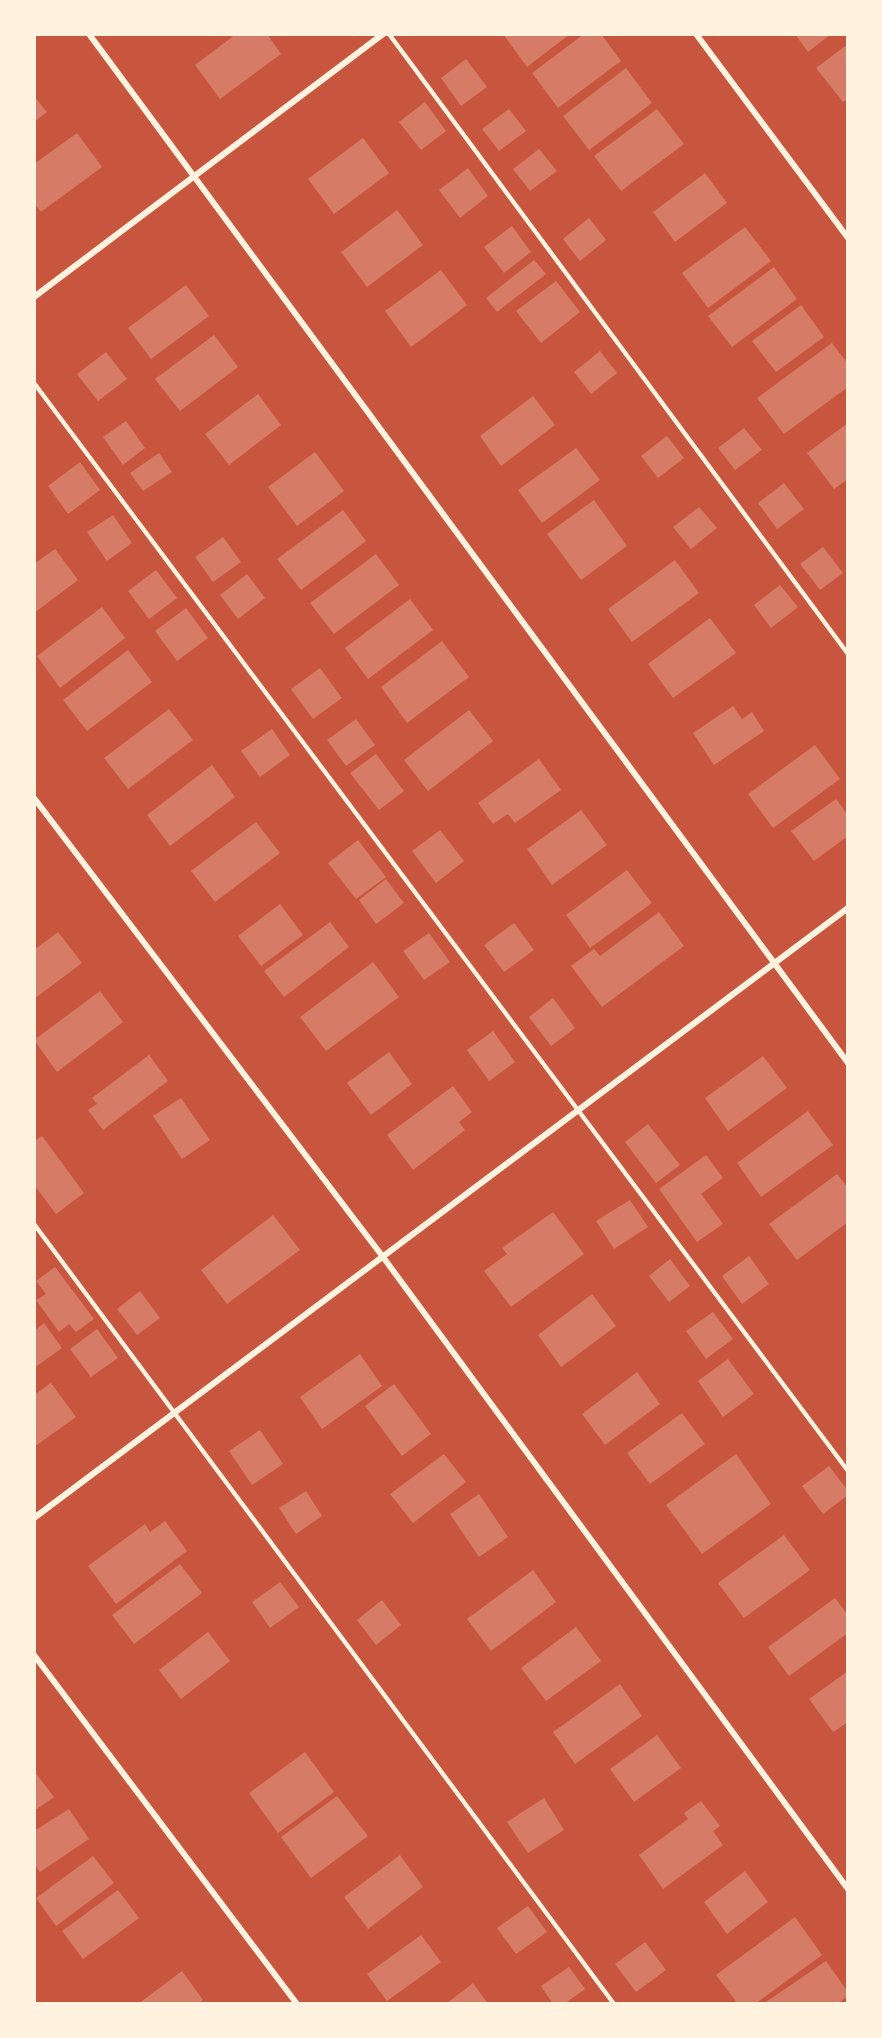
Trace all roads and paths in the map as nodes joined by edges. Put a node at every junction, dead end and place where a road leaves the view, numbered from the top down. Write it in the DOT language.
graph roads {
  1 [pos="89,34"];
  2 [pos="383,34"];
  3 [pos="388,34"];
  4 [pos="696,34"];
  5 [pos="195,176"];
  6 [pos="848,238"];
  7 [pos="34,297"];
  8 [pos="34,383"];
  9 [pos="848,654"];
  10 [pos="34,798"];
  11 [pos="848,908"];
  12 [pos="773,964"];
  13 [pos="848,1063"];
  14 [pos="579,1109"];
  15 [pos="34,1224"];
  16 [pos="383,1257"];
  17 [pos="174,1413"];
  18 [pos="848,1470"];
  19 [pos="34,1518"];
  20 [pos="34,1655"];
  21 [pos="848,1888"];
  22 [pos="297,2004"];
  23 [pos="614,2004"];
  1 -- 5 [label="street"];
  2 -- 5 [label="street"];
  3 -- 9 [label="lane"];
  4 -- 6 [label="street"];
  5 -- 7 [label="street"];
  5 -- 12 [label="street"];
  8 -- 14 [label="lane"];
  10 -- 16 [label="street"];
  11 -- 12 [label="street"];
  12 -- 13 [label="street"];
  12 -- 14 [label="street"];
  14 -- 16 [label="street"];
  14 -- 18 [label="lane"];
  15 -- 17 [label="lane"];
  16 -- 17 [label="street"];
  16 -- 21 [label="street"];
  17 -- 19 [label="street"];
  17 -- 23 [label="lane"];
  20 -- 22 [label="street"];
}
